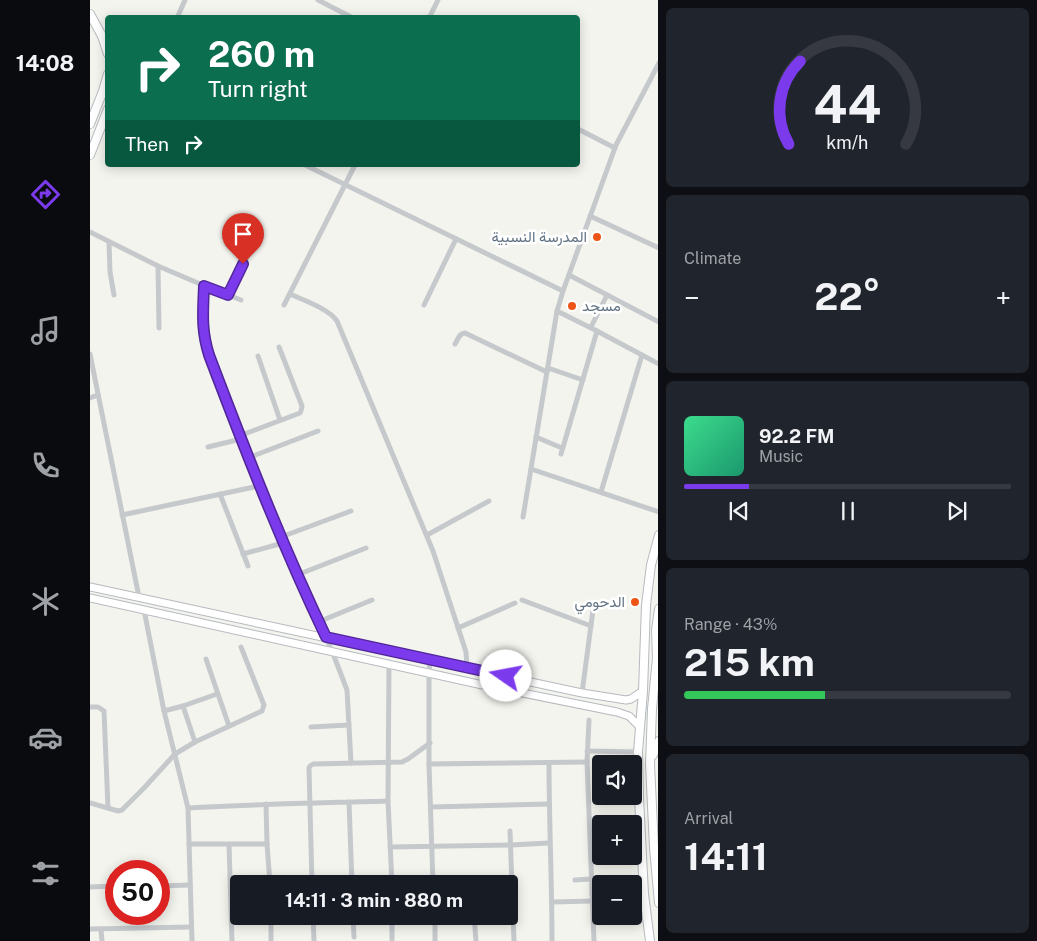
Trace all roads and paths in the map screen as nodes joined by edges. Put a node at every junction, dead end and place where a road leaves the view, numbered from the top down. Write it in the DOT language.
graph roads {
  1 [pos="186,0"];
  2 [pos="318,0"];
  3 [pos="438,0"];
  4 [pos="90,15"];
  5 [pos="178,15"];
  6 [pos="347,15"];
  7 [pos="430,15"];
  8 [pos="105,45"];
  9 [pos="658,63"];
  10 [pos="105,84"];
  11 [pos="105,117"];
  12 [pos="90,124"];
  13 [pos="580,130"];
  14 [pos="615,148"];
  15 [pos="90,155"];
  16 [pos="309,167"];
  17 [pos="354,167"];
  18 [pos="345,185"];
  19 [pos="590,216"];
  20 [pos="90,232"];
  21 [pos="259,233"];
  22 [pos="456,239"];
  23 [pos="109,242"];
  24 [pos="658,248"];
  25 [pos="158,266"];
  26 [pos="569,275"];
  27 [pos="204,286"];
  28 [pos="563,291"];
  29 [pos="290,294"];
  30 [pos="114,295"];
  31 [pos="228,295"];
  32 [pos="608,295"];
  33 [pos="241,300"];
  34 [pos="284,305"];
  35 [pos="424,305"];
  36 [pos="558,311"];
  37 [pos="658,322"];
  38 [pos="591,327"];
  39 [pos="159,328"];
  40 [pos="597,331"];
  41 [pos="455,344"];
  42 [pos="279,347"];
  43 [pos="90,354"];
  44 [pos="642,355"];
  45 [pos="258,356"];
  46 [pos="658,364"];
  47 [pos="547,370"];
  48 [pos="583,380"];
  49 [pos="98,395"];
  50 [pos="90,398"];
  51 [pos="280,420"];
  52 [pos="318,431"];
  53 [pos="240,437"];
  54 [pos="536,437"];
  55 [pos="208,447"];
  56 [pos="248,458"];
  57 [pos="531,469"];
  58 [pos="259,486"];
  59 [pos="601,492"];
  60 [pos="220,494"];
  61 [pos="489,502"];
  62 [pos="351,511"];
  63 [pos="658,512"];
  64 [pos="122,516"];
  65 [pos="523,517"];
  66 [pos="426,535"];
  67 [pos="658,535"];
  68 [pos="282,540"];
  69 [pos="366,548"];
  70 [pos="243,554"];
  71 [pos="248,566"];
  72 [pos="297,574"];
  73 [pos="90,587"];
  74 [pos="139,597"];
  75 [pos="90,598"];
  76 [pos="372,600"];
  77 [pos="522,600"];
  78 [pos="515,602"];
  79 [pos="658,609"];
  80 [pos="144,610"];
  81 [pos="593,610"];
  82 [pos="318,622"];
  83 [pos="591,626"];
  84 [pos="458,628"];
  85 [pos="326,637"];
  86 [pos="241,647"];
  87 [pos="332,651"];
  88 [pos="206,659"];
  89 [pos="430,660"];
  90 [pos="658,660"];
  91 [pos="389,664"];
  92 [pos="467,668"];
  93 [pos="429,673"];
  94 [pos="642,691"];
  95 [pos="582,693"];
  96 [pos="217,694"];
  97 [pos="183,706"];
  98 [pos="655,706"];
  99 [pos="90,707"];
  100 [pos="164,710"];
  101 [pos="589,720"];
  102 [pos="349,725"];
  103 [pos="229,726"];
  104 [pos="311,726"];
  105 [pos="640,727"];
  106 [pos="658,741"];
  107 [pos="195,742"];
  108 [pos="430,742"];
  109 [pos="587,750"];
  110 [pos="638,752"];
  111 [pos="175,754"];
  112 [pos="587,762"];
  113 [pos="351,763"];
  114 [pos="388,763"];
  115 [pos="549,763"];
  116 [pos="429,764"];
  117 [pos="650,764"];
  118 [pos="388,801"];
  119 [pos="349,802"];
  120 [pos="90,803"];
  121 [pos="266,804"];
  122 [pos="310,804"];
  123 [pos="549,804"];
  124 [pos="431,807"];
  125 [pos="108,808"];
  126 [pos="188,808"];
  127 [pos="510,830"];
  128 [pos="549,842"];
  129 [pos="189,844"];
  130 [pos="229,844"];
  131 [pos="267,844"];
  132 [pos="511,845"];
  133 [pos="390,847"];
  134 [pos="433,847"];
  135 [pos="656,848"];
  136 [pos="269,875"];
  137 [pos="312,875"];
  138 [pos="352,875"];
  139 [pos="392,875"];
  140 [pos="433,875"];
  141 [pos="511,875"];
  142 [pos="575,880"];
  143 [pos="591,880"];
  144 [pos="190,885"];
  145 [pos="105,886"];
  146 [pos="170,886"];
  147 [pos="90,887"];
  148 [pos="592,893"];
  149 [pos="644,894"];
  150 [pos="592,901"];
  151 [pos="552,902"];
  152 [pos="658,903"];
  153 [pos="271,925"];
  154 [pos="313,925"];
  155 [pos="353,925"];
  156 [pos="392,925"];
  157 [pos="434,925"];
  158 [pos="475,925"];
  159 [pos="513,925"];
  160 [pos="594,925"];
  161 [pos="191,927"];
  162 [pos="90,929"];
  163 [pos="101,929"];
  164 [pos="354,937"];
  165 [pos="102,941"];
  166 [pos="192,941"];
  167 [pos="232,941"];
  168 [pos="271,941"];
  169 [pos="314,941"];
  170 [pos="392,941"];
  171 [pos="435,941"];
  172 [pos="476,941"];
  173 [pos="514,941"];
  174 [pos="552,941"];
  175 [pos="594,941"];
  176 [pos="650,941"];
  1 -- 5 [label="street"];
  2 -- 6 [label="street"];
  3 -- 7 [label="street"];
  4 -- 8 [label="main road"];
  9 -- 14 [label="street"];
  10 -- 12 [label="main road"];
  11 -- 15 [label="main road"];
  13 -- 14 [label="street"];
  14 -- 19 [label="street"];
  16 -- 18 [label="street"];
  17 -- 18 [label="street"];
  18 -- 22 [label="street"];
  18 -- 29 [label="street"];
  19 -- 24 [label="street"];
  19 -- 26 [label="street"];
  20 -- 23 [label="street"];
  21 -- 31 [label="street"];
  22 -- 28 [label="street"];
  22 -- 35 [label="street"];
  23 -- 25 [label="street"];
  23 -- 30 [label="street"];
  25 -- 27 [label="street"];
  25 -- 39 [label="street"];
  26 -- 28 [label="street"];
  26 -- 32 [label="street"];
  27 -- 31 [label="street"];
  27 -- 53 [label="street"];
  28 -- 36 [label="street"];
  29 -- 34 [label="street"];
  29 -- 66 [label="street"];
  31 -- 33 [label="street"];
  32 -- 37 [label="street"];
  32 -- 38 [label="street"];
  36 -- 38 [label="street"];
  36 -- 47 [label="street"];
  38 -- 40 [label="street"];
  40 -- 44 [label="street"];
  40 -- 48 [label="street"];
  41 -- 47 [label="street"];
  42 -- 51 [label="street"];
  43 -- 49 [label="street"];
  44 -- 46 [label="street"];
  44 -- 59 [label="street"];
  45 -- 51 [label="street"];
  47 -- 48 [label="street"];
  47 -- 54 [label="street"];
  48 -- 54 [label="street"];
  49 -- 50 [label="street"];
  49 -- 64 [label="street"];
  51 -- 53 [label="street"];
  52 -- 56 [label="street"];
  53 -- 55 [label="street"];
  53 -- 56 [label="street"];
  54 -- 57 [label="street"];
  56 -- 58 [label="street"];
  57 -- 59 [label="street"];
  57 -- 65 [label="street"];
  58 -- 60 [label="street"];
  58 -- 68 [label="street"];
  59 -- 63 [label="street"];
  60 -- 64 [label="street"];
  60 -- 70 [label="street"];
  61 -- 66 [label="street"];
  62 -- 68 [label="street"];
  64 -- 74 [label="street"];
  66 -- 84 [label="street"];
  67 -- 94 [label="main road"];
  68 -- 70 [label="street"];
  68 -- 72 [label="street"];
  69 -- 72 [label="street"];
  70 -- 71 [label="street"];
  72 -- 82 [label="street"];
  73 -- 74 [label="main road"];
  74 -- 85 [label="main road"];
  75 -- 80 [label="main road"];
  76 -- 82 [label="street"];
  77 -- 83 [label="street"];
  78 -- 84 [label="street"];
  79 -- 90 [label="main road"];
  80 -- 87 [label="main road"];
  80 -- 100 [label="street"];
  81 -- 83 [label="street"];
  82 -- 85 [label="street"];
  83 -- 95 [label="street"];
  84 -- 92 [label="street"];
  85 -- 87 [label="street"];
  85 -- 89 [label="main road"];
  86 -- 103 [label="street"];
  87 -- 91 [label="main road"];
  87 -- 102 [label="street"];
  88 -- 96 [label="street"];
  89 -- 92 [label="main road"];
  89 -- 93 [label="street"];
  90 -- 98 [label="main road"];
  91 -- 93 [label="main road"];
  91 -- 114 [label="street"];
  92 -- 95 [label="main road"];
  93 -- 105 [label="main road"];
  93 -- 108 [label="street"];
  94 -- 95 [label="main road"];
  94 -- 105 [label="main road"];
  96 -- 97 [label="street"];
  96 -- 103 [label="street"];
  97 -- 100 [label="street"];
  97 -- 107 [label="street"];
  98 -- 117 [label="main road"];
  99 -- 125 [label="street"];
  100 -- 111 [label="street"];
  101 -- 109 [label="street"];
  102 -- 104 [label="street"];
  102 -- 113 [label="street"];
  103 -- 107 [label="street"];
  105 -- 110 [label="main road"];
  106 -- 117 [label="main road"];
  107 -- 111 [label="street"];
  108 -- 114 [label="street"];
  108 -- 116 [label="street"];
  109 -- 110 [label="street"];
  109 -- 112 [label="street"];
  110 -- 149 [label="main road"];
  111 -- 125 [label="street"];
  111 -- 126 [label="street"];
  112 -- 115 [label="street"];
  112 -- 143 [label="street"];
  113 -- 114 [label="street"];
  113 -- 122 [label="street"];
  114 -- 118 [label="street"];
  115 -- 116 [label="street"];
  115 -- 123 [label="street"];
  116 -- 124 [label="street"];
  117 -- 135 [label="main road"];
  118 -- 119 [label="street"];
  118 -- 133 [label="street"];
  119 -- 122 [label="street"];
  119 -- 138 [label="street"];
  120 -- 125 [label="street"];
  121 -- 122 [label="street"];
  121 -- 126 [label="street"];
  121 -- 131 [label="street"];
  122 -- 137 [label="street"];
  123 -- 124 [label="street"];
  123 -- 128 [label="street"];
  124 -- 134 [label="street"];
  126 -- 129 [label="street"];
  127 -- 132 [label="street"];
  128 -- 132 [label="street"];
  128 -- 151 [label="street"];
  129 -- 130 [label="street"];
  129 -- 144 [label="street"];
  130 -- 131 [label="street"];
  130 -- 167 [label="street"];
  131 -- 136 [label="street"];
  132 -- 134 [label="street"];
  132 -- 141 [label="street"];
  133 -- 134 [label="street"];
  133 -- 139 [label="street"];
  134 -- 140 [label="street"];
  135 -- 152 [label="main road"];
  142 -- 143 [label="street"];
  143 -- 148 [label="street"];
  144 -- 146 [label="street"];
  144 -- 161 [label="street"];
  145 -- 147 [label="street"];
  149 -- 176 [label="main road"];
  150 -- 151 [label="street"];
  151 -- 174 [label="street"];
  153 -- 168 [label="street"];
  154 -- 169 [label="street"];
  155 -- 164 [label="street"];
  156 -- 170 [label="street"];
  157 -- 171 [label="street"];
  158 -- 172 [label="street"];
  159 -- 173 [label="street"];
  160 -- 175 [label="street"];
  161 -- 163 [label="street"];
  161 -- 166 [label="street"];
  162 -- 163 [label="street"];
  163 -- 165 [label="street"];
}
